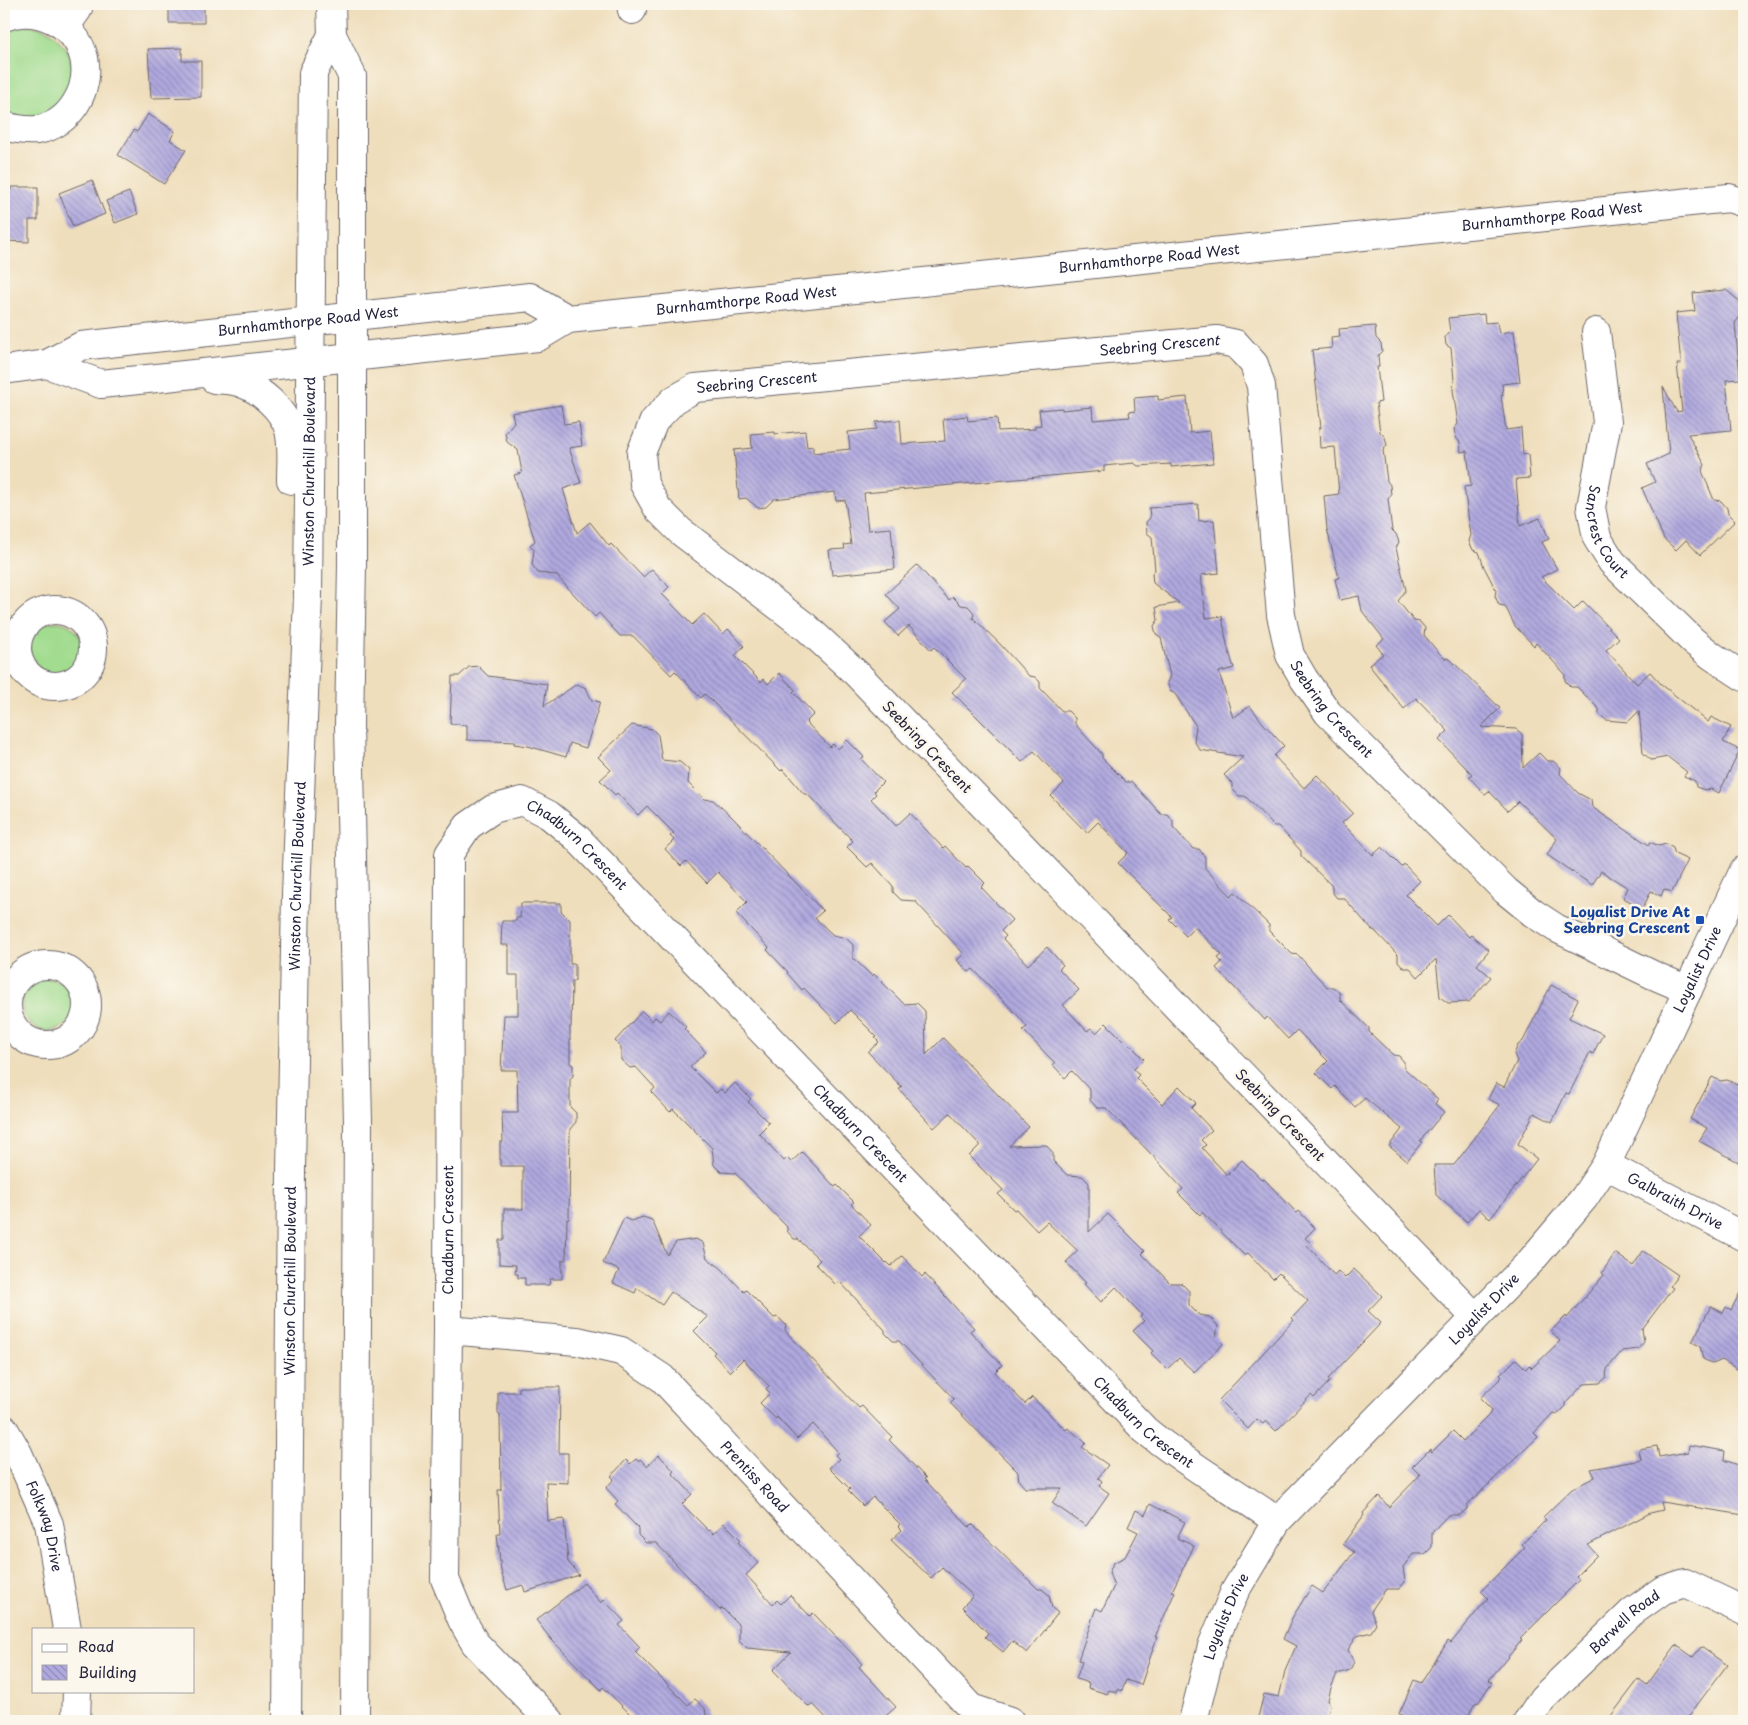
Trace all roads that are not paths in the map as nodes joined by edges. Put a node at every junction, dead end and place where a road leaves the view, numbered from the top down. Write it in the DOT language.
graph roads {
  1 [pos="331,4"];
  2 [pos="72,15"];
  3 [pos="4,17"];
  4 [pos="332,35"];
  5 [pos="4,126"];
  6 [pos="1739,197"];
  7 [pos="352,316"];
  8 [pos="568,319"];
  9 [pos="311,321"];
  10 [pos="1596,332"];
  11 [pos="352,357"];
  12 [pos="310,361"];
  13 [pos="47,364"];
  14 [pos="4,370"];
  15 [pos="101,384"];
  16 [pos="308,596"];
  17 [pos="1744,677"];
  18 [pos="1744,870"];
  19 [pos="1688,990"];
  20 [pos="1606,1165"];
  21 [pos="1744,1237"];
  22 [pos="1475,1317"];
  23 [pos="448,1330"];
  24 [pos="4,1429"];
  25 [pos="1277,1521"];
  26 [pos="1744,1611"];
  27 [pos="67,1628"];
  28 [pos="78,1692"];
  29 [pos="967,1715"];
  30 [pos="76,1721"];
  31 [pos="287,1721"];
  32 [pos="355,1721"];
  33 [pos="550,1721"];
  34 [pos="1010,1721"];
  35 [pos="1194,1721"];
  36 [pos="1528,1721"];
  1 -- 4 [label="street, Winston Churchill Boulevard"];
  2 -- 3 [label="street"];
  2 -- 5 [label="street"];
  4 -- 7 [label="street, Winston Churchill Boulevard"];
  4 -- 9 [label="street, Winston Churchill Boulevard"];
  6 -- 8 [label="street, Burnhamthorpe Road West"];
  7 -- 8 [label="street, Burnhamthorpe Road West"];
  7 -- 9 [label="street, Burnhamthorpe Road West"];
  7 -- 11 [label="street, Winston Churchill Boulevard"];
  8 -- 11 [label="street, Burnhamthorpe Road West"];
  9 -- 12 [label="street, Winston Churchill Boulevard"];
  9 -- 13 [label="street, Burnhamthorpe Road West"];
  10 -- 17 [label="street, Sancrest Court"];
  11 -- 12 [label="street, Burnhamthorpe Road West"];
  11 -- 32 [label="street, Winston Churchill Boulevard"];
  12 -- 15 [label="street, Burnhamthorpe Road West"];
  12 -- 16 [label="street, Winston Churchill Boulevard"];
  13 -- 14 [label="street, Burnhamthorpe Road West"];
  13 -- 15 [label="street, Burnhamthorpe Road West"];
  15 -- 16 [label="street"];
  16 -- 31 [label="street, Winston Churchill Boulevard"];
  18 -- 19 [label="street, Loyalist Drive"];
  19 -- 20 [label="street, Loyalist Drive"];
  19 -- 22 [label="street, Seebring Crescent"];
  20 -- 21 [label="street, Galbraith Drive"];
  20 -- 22 [label="street, Loyalist Drive"];
  22 -- 25 [label="street, Loyalist Drive"];
  23 -- 25 [label="street, Chadburn Crescent"];
  23 -- 29 [label="street, Prentiss Road"];
  23 -- 33 [label="street, Chadburn Crescent"];
  24 -- 27 [label="street, Folkway Drive"];
  25 -- 35 [label="street, Loyalist Drive"];
  26 -- 36 [label="street, Barwell Road"];
  28 -- 30 [label="street"];
  29 -- 34 [label="street, Prentiss Road"];
}
